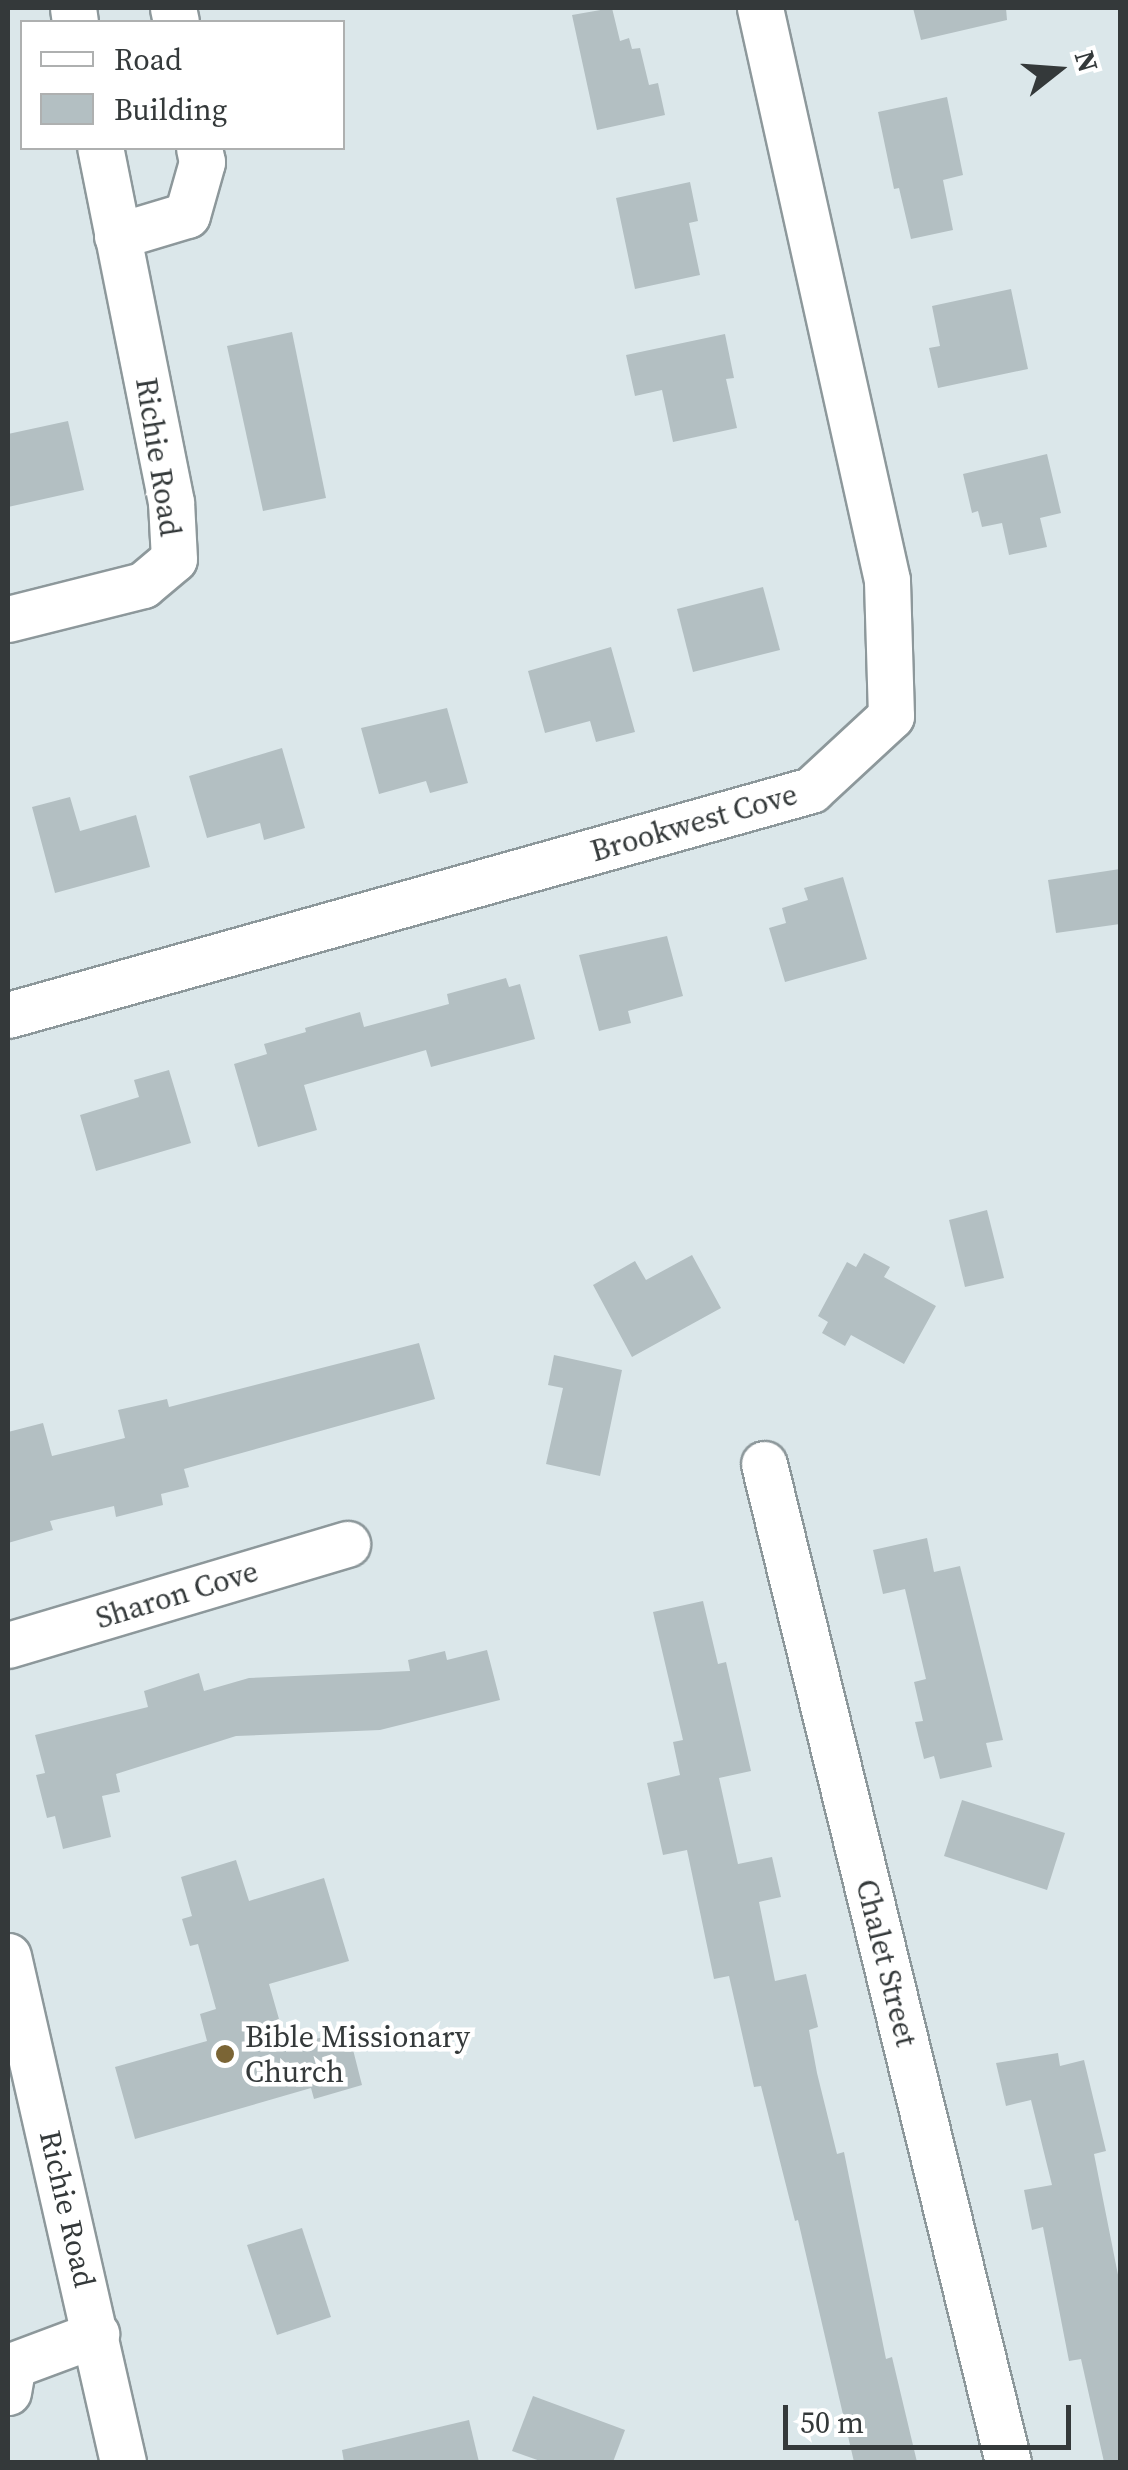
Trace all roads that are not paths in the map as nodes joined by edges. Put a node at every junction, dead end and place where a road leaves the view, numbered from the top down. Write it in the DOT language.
graph roads {
  1 [pos="760,8"];
  2 [pos="100,150"];
  3 [pos="199,150"];
  4 [pos="117,236"];
  5 [pos="8,619"];
  6 [pos="8,1015"];
  7 [pos="764,1464"];
  8 [pos="347,1544"];
  9 [pos="8,1645"];
  10 [pos="8,1956"];
  11 [pos="96,2334"];
  12 [pos="10,2378"];
  13 [pos="123,2462"];
  14 [pos="1008,2462"];
  1 -- 6 [label="street, Brookwest Cove"];
  2 -- 4 [label="street, Richie Road"];
  3 -- 4 [label="street"];
  4 -- 5 [label="street, Richie Road"];
  7 -- 14 [label="street, Chalet Street"];
  8 -- 9 [label="street, Sharon Cove"];
  10 -- 11 [label="street, Richie Road"];
  11 -- 12 [label="street"];
  11 -- 13 [label="street, Richie Road"];
}
